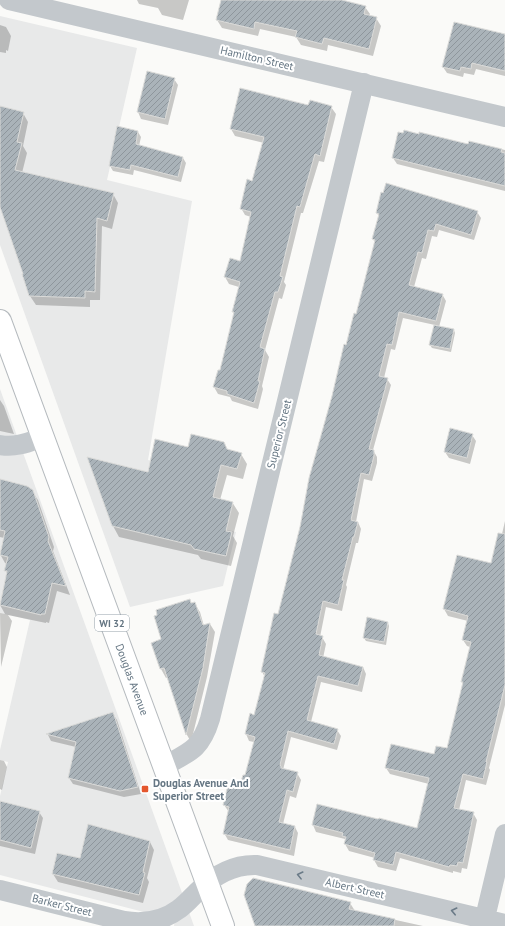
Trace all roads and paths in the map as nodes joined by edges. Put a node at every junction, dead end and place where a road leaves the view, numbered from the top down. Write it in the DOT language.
graph roads {
  1 [pos="9,0"];
  2 [pos="364,83"];
  3 [pos="505,117"];
  4 [pos="0,321"];
  5 [pos="43,437"];
  6 [pos="0,445"];
  7 [pos="164,766"];
  8 [pos="505,834"];
  9 [pos="207,883"];
  10 [pos="0,890"];
  11 [pos="484,923"];
  12 [pos="147,924"];
  13 [pos="505,924"];
  14 [pos="223,926"];
  1 -- 2 [label="street, Hamilton Street"];
  2 -- 3 [label="street, Hamilton Street"];
  2 -- 7 [label="street, Superior Street"];
  4 -- 5 [label="main road, Douglas Avenue / WI 32"];
  5 -- 6 [label="street"];
  5 -- 7 [label="main road, Douglas Avenue / WI 32"];
  7 -- 9 [label="main road, Douglas Avenue / WI 32"];
  8 -- 11 [label="street"];
  11 -- 9 [label="street, Albert Street, one-way"];
  9 -- 12 [label="street, Barker Street"];
  9 -- 14 [label="main road, Douglas Avenue / WI 32"];
  10 -- 12 [label="street, Barker Street"];
  11 -- 13 [label="street, Albert Street"];
}
